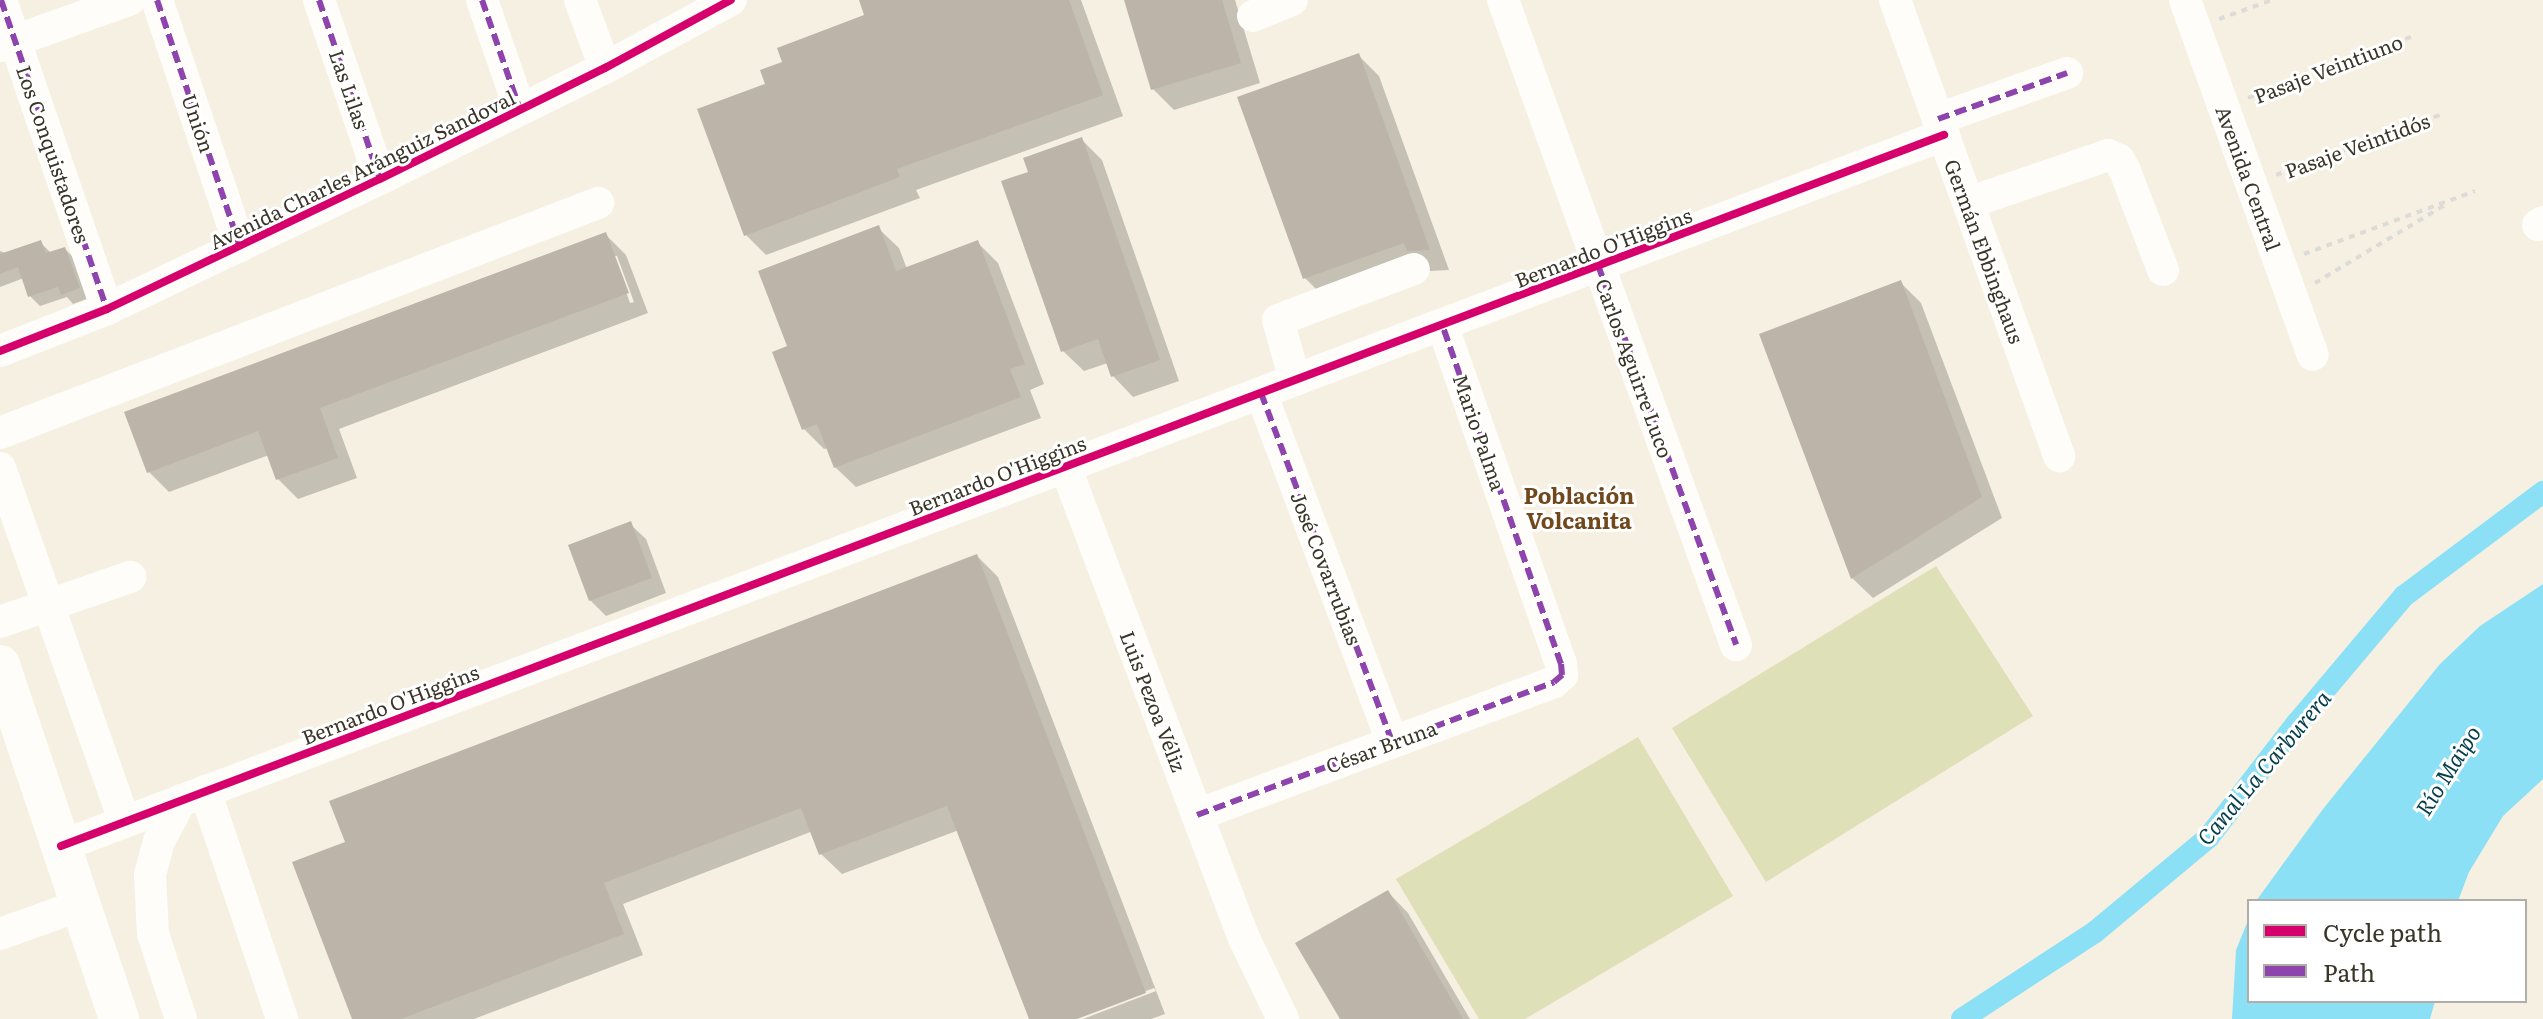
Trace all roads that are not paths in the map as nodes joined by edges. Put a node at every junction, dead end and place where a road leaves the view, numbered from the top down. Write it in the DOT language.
graph roads {
  1 [pos="1,0"];
  2 [pos="129,0"];
  3 [pos="157,0"];
  4 [pos="319,0"];
  5 [pos="482,0"];
  6 [pos="580,0"];
  7 [pos="731,0"];
  8 [pos="1292,0"];
  9 [pos="1503,0"];
  10 [pos="1895,0"];
  11 [pos="2185,0"];
  12 [pos="1253,16"];
  13 [pos="8,44"];
  14 [pos="605,68"];
  15 [pos="2067,73"];
  16 [pos="520,110"];
  17 [pos="1941,127"];
  18 [pos="380,179"];
  19 [pos="598,203"];
  20 [pos="1968,203"];
  21 [pos="240,246"];
  22 [pos="1598,265"];
  23 [pos="1414,269"];
  24 [pos="2163,270"];
  25 [pos="107,309"];
  26 [pos="1442,324"];
  27 [pos="0,351"];
  28 [pos="2313,355"];
  29 [pos="1295,380"];
  30 [pos="1261,393"];
  31 [pos="0,433"];
  32 [pos="2059,456"];
  33 [pos="1065,466"];
  34 [pos="0,468"];
  35 [pos="130,577"];
  36 [pos="49,606"];
  37 [pos="0,622"];
  38 [pos="1736,645"];
  39 [pos="0,665"];
  40 [pos="1562,675"];
  41 [pos="1392,742"];
  42 [pos="193,796"];
  43 [pos="1197,815"];
  44 [pos="125,822"];
  45 [pos="61,846"];
  46 [pos="81,905"];
  47 [pos="0,934"];
  48 [pos="119,1019"];
  49 [pos="181,1019"];
  50 [pos="282,1019"];
  51 [pos="1283,1019"];
  1 -- 13 [label="street, Los Conquistadores"];
  2 -- 13 [label="street"];
  3 -- 21 [label="street, Unión"];
  4 -- 18 [label="street, Las Lilas"];
  5 -- 16 [label="street"];
  6 -- 14 [label="street"];
  7 -- 14 [label="street, Avenida Charles Aránguiz Sandoval"];
  8 -- 12 [label="street"];
  9 -- 22 [label="street, Carlos Aguirre Luco"];
  10 -- 17 [label="street, Germán Ebbinghaus"];
  11 -- 28 [label="street, Avenida Central"];
  13 -- 25 [label="street, Los Conquistadores"];
  14 -- 16 [label="street, Avenida Charles Aránguiz Sandoval"];
  15 -- 17 [label="street, Bernardo O'Higgins"];
  16 -- 18 [label="street, Avenida Charles Aránguiz Sandoval"];
  17 -- 20 [label="street, Germán Ebbinghaus"];
  17 -- 22 [label="street, Bernardo O'Higgins"];
  18 -- 21 [label="street, Avenida Charles Aránguiz Sandoval"];
  19 -- 31 [label="street"];
  20 -- 24 [label="street"];
  20 -- 32 [label="street, Germán Ebbinghaus"];
  21 -- 25 [label="street, Avenida Charles Aránguiz Sandoval"];
  22 -- 26 [label="street, Bernardo O'Higgins"];
  22 -- 38 [label="street, Carlos Aguirre Luco"];
  23 -- 29 [label="street"];
  25 -- 27 [label="street, Avenida Charles Aránguiz Sandoval"];
  26 -- 29 [label="street, Bernardo O'Higgins"];
  26 -- 40 [label="street, Mario Palma"];
  29 -- 30 [label="street, Bernardo O'Higgins"];
  30 -- 33 [label="street, Bernardo O'Higgins"];
  30 -- 41 [label="street, José Covarrubias"];
  33 -- 42 [label="street, Bernardo O'Higgins"];
  33 -- 43 [label="street, Luis Pezoa Véliz"];
  34 -- 36 [label="street"];
  35 -- 36 [label="street"];
  36 -- 37 [label="street"];
  36 -- 44 [label="street"];
  39 -- 45 [label="main road"];
  40 -- 41 [label="street, César Bruna"];
  41 -- 43 [label="street, César Bruna"];
  42 -- 44 [label="street, Bernardo O'Higgins"];
  42 -- 49 [label="street"];
  42 -- 50 [label="street"];
  43 -- 51 [label="street, Luis Pezoa Véliz"];
  44 -- 45 [label="street, Bernardo O'Higgins"];
  45 -- 46 [label="main road"];
  46 -- 47 [label="street"];
  46 -- 48 [label="main road"];
}
